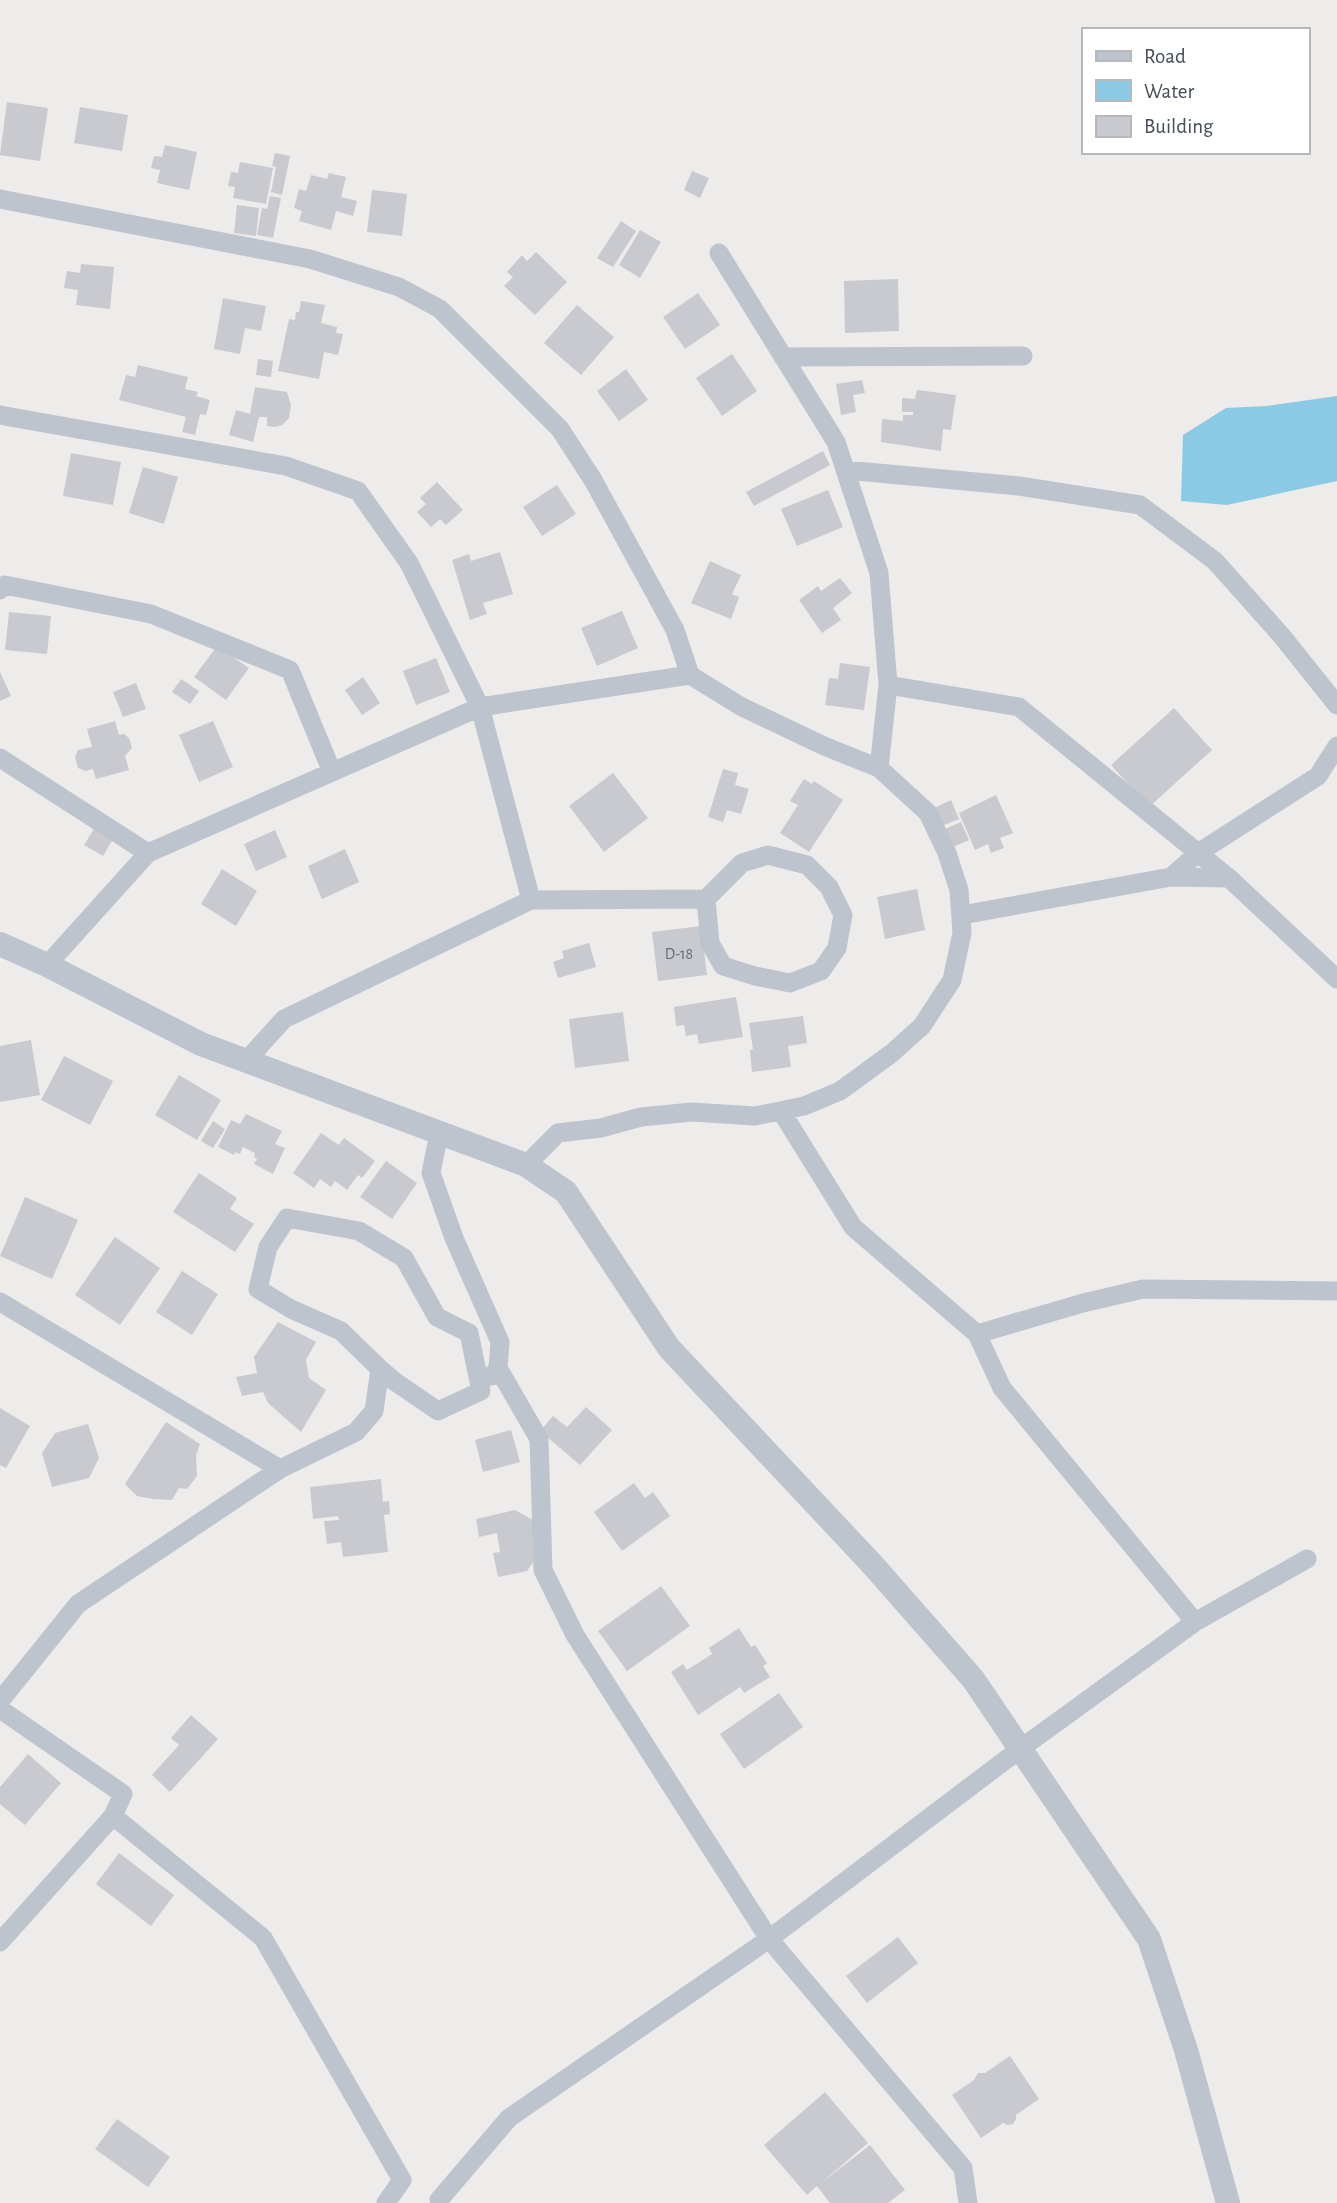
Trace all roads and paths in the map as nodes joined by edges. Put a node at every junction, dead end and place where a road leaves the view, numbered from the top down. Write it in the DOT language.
graph roads {
  1 [pos="0,199"];
  2 [pos="719,253"];
  3 [pos="1023,356"];
  4 [pos="783,357"];
  5 [pos="0,415"];
  6 [pos="845,470"];
  7 [pos="0,590"];
  8 [pos="690,675"];
  9 [pos="888,685"];
  10 [pos="1337,705"];
  11 [pos="480,707"];
  12 [pos="1337,746"];
  13 [pos="0,758"];
  14 [pos="879,768"];
  15 [pos="332,772"];
  16 [pos="148,853"];
  17 [pos="1198,853"];
  18 [pos="1171,877"];
  19 [pos="1229,878"];
  20 [pos="706,899"];
  21 [pos="531,900"];
  22 [pos="962,915"];
  23 [pos="0,944"];
  24 [pos="47,965"];
  25 [pos="1337,979"];
  26 [pos="246,1061"];
  27 [pos="780,1111"];
  28 [pos="439,1133"];
  29 [pos="526,1165"];
  30 [pos="1337,1291"];
  31 [pos="0,1302"];
  32 [pos="976,1334"];
  33 [pos="498,1368"];
  34 [pos="380,1369"];
  35 [pos="481,1391"];
  36 [pos="279,1469"];
  37 [pos="1307,1559"];
  38 [pos="1195,1622"];
  39 [pos="0,1701"];
  40 [pos="0,1709"];
  41 [pos="1020,1749"];
  42 [pos="113,1816"];
  43 [pos="769,1939"];
  44 [pos="0,1942"];
  45 [pos="386,2203"];
  46 [pos="440,2203"];
  47 [pos="968,2203"];
  48 [pos="1228,2203"];
  1 -- 8 [label="street"];
  2 -- 4 [label="street"];
  3 -- 4 [label="street"];
  4 -- 6 [label="street"];
  5 -- 11 [label="street"];
  6 -- 9 [label="street"];
  6 -- 10 [label="street"];
  7 -- 15 [label="street"];
  8 -- 11 [label="street"];
  8 -- 14 [label="street"];
  9 -- 14 [label="street"];
  9 -- 17 [label="street"];
  11 -- 15 [label="street"];
  11 -- 21 [label="street"];
  12 -- 17 [label="street"];
  13 -- 16 [label="street"];
  14 -- 22 [label="street"];
  15 -- 16 [label="street"];
  16 -- 24 [label="street"];
  17 -- 18 [label="street"];
  17 -- 19 [label="street"];
  18 -- 19 [label="street"];
  18 -- 22 [label="street"];
  19 -- 25 [label="street"];
  20 -- 20 [label="street"];
  20 -- 21 [label="street"];
  21 -- 26 [label="street"];
  22 -- 27 [label="street"];
  23 -- 24 [label="street"];
  24 -- 26 [label="street"];
  26 -- 28 [label="street"];
  27 -- 29 [label="street"];
  27 -- 32 [label="street"];
  28 -- 29 [label="street"];
  28 -- 33 [label="street"];
  29 -- 41 [label="street"];
  30 -- 32 [label="street"];
  31 -- 36 [label="street"];
  32 -- 38 [label="street"];
  33 -- 35 [label="street"];
  33 -- 43 [label="street"];
  34 -- 35 [label="street"];
  34 -- 35 [label="street"];
  34 -- 36 [label="street"];
  36 -- 39 [label="street"];
  37 -- 38 [label="street"];
  38 -- 41 [label="street"];
  40 -- 42 [label="street"];
  41 -- 43 [label="street"];
  41 -- 48 [label="street"];
  42 -- 44 [label="street"];
  42 -- 45 [label="street"];
  43 -- 46 [label="street"];
  43 -- 47 [label="street"];
}
